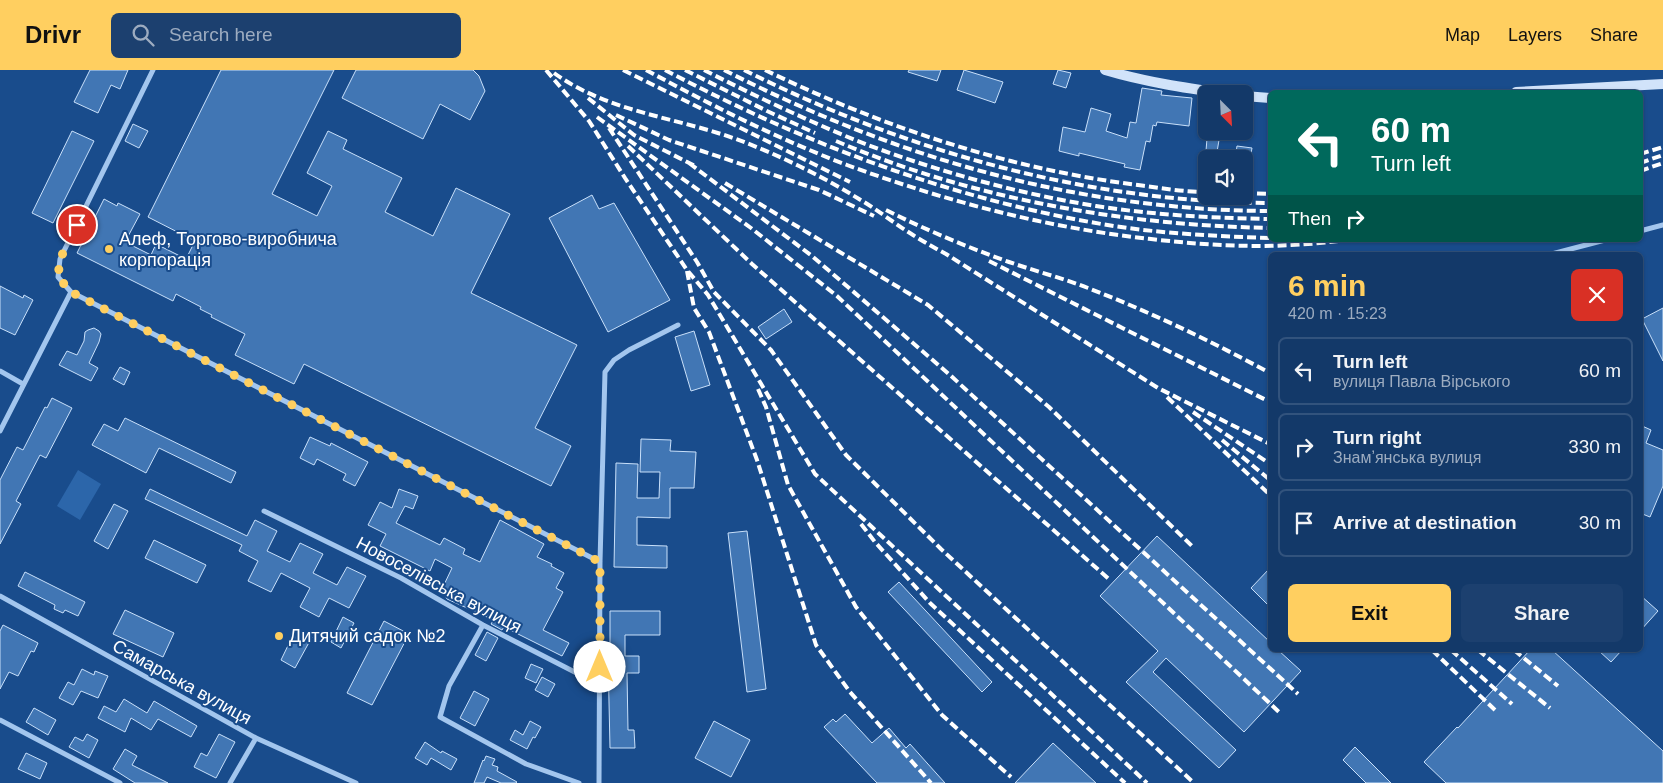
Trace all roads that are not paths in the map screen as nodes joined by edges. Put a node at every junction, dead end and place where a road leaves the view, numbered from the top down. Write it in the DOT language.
graph roads {
  1 [pos="153,70"];
  2 [pos="1105,70"];
  3 [pos="1663,84"];
  4 [pos="1198,90"];
  5 [pos="1553,90"];
  6 [pos="1253,97"];
  7 [pos="1268,98"];
  8 [pos="1663,225"];
  9 [pos="1643,230"];
  10 [pos="1597,242"];
  11 [pos="1559,252"];
  12 [pos="71,292"];
  13 [pos="678,325"];
  14 [pos="0,371"];
  15 [pos="23,384"];
  16 [pos="0,431"];
  17 [pos="264,511"];
  18 [pos="600,562"];
  19 [pos="0,596"];
  20 [pos="483,625"];
  21 [pos="600,685"];
  22 [pos="0,720"];
  23 [pos="256,738"];
  24 [pos="120,783"];
  25 [pos="230,783"];
  26 [pos="356,783"];
  27 [pos="580,783"];
  28 [pos="599,783"];
  1 -- 12 [label="street"];
  2 -- 4 [label="street"];
  3 -- 5 [label="street"];
  6 -- 7 [label="street"];
  8 -- 9 [label="street"];
  10 -- 11 [label="street"];
  12 -- 15 [label="street"];
  12 -- 18 [label="street"];
  13 -- 18 [label="street"];
  14 -- 15 [label="street"];
  15 -- 16 [label="street"];
  17 -- 20 [label="street, Новоселівська вулиця"];
  18 -- 21 [label="street"];
  19 -- 23 [label="street, Самарська вулиця"];
  20 -- 21 [label="street, Новоселівська вулиця"];
  20 -- 27 [label="street"];
  21 -- 28 [label="street"];
  22 -- 24 [label="street"];
  23 -- 25 [label="street"];
  23 -- 26 [label="street, Самарська вулиця"];
}
